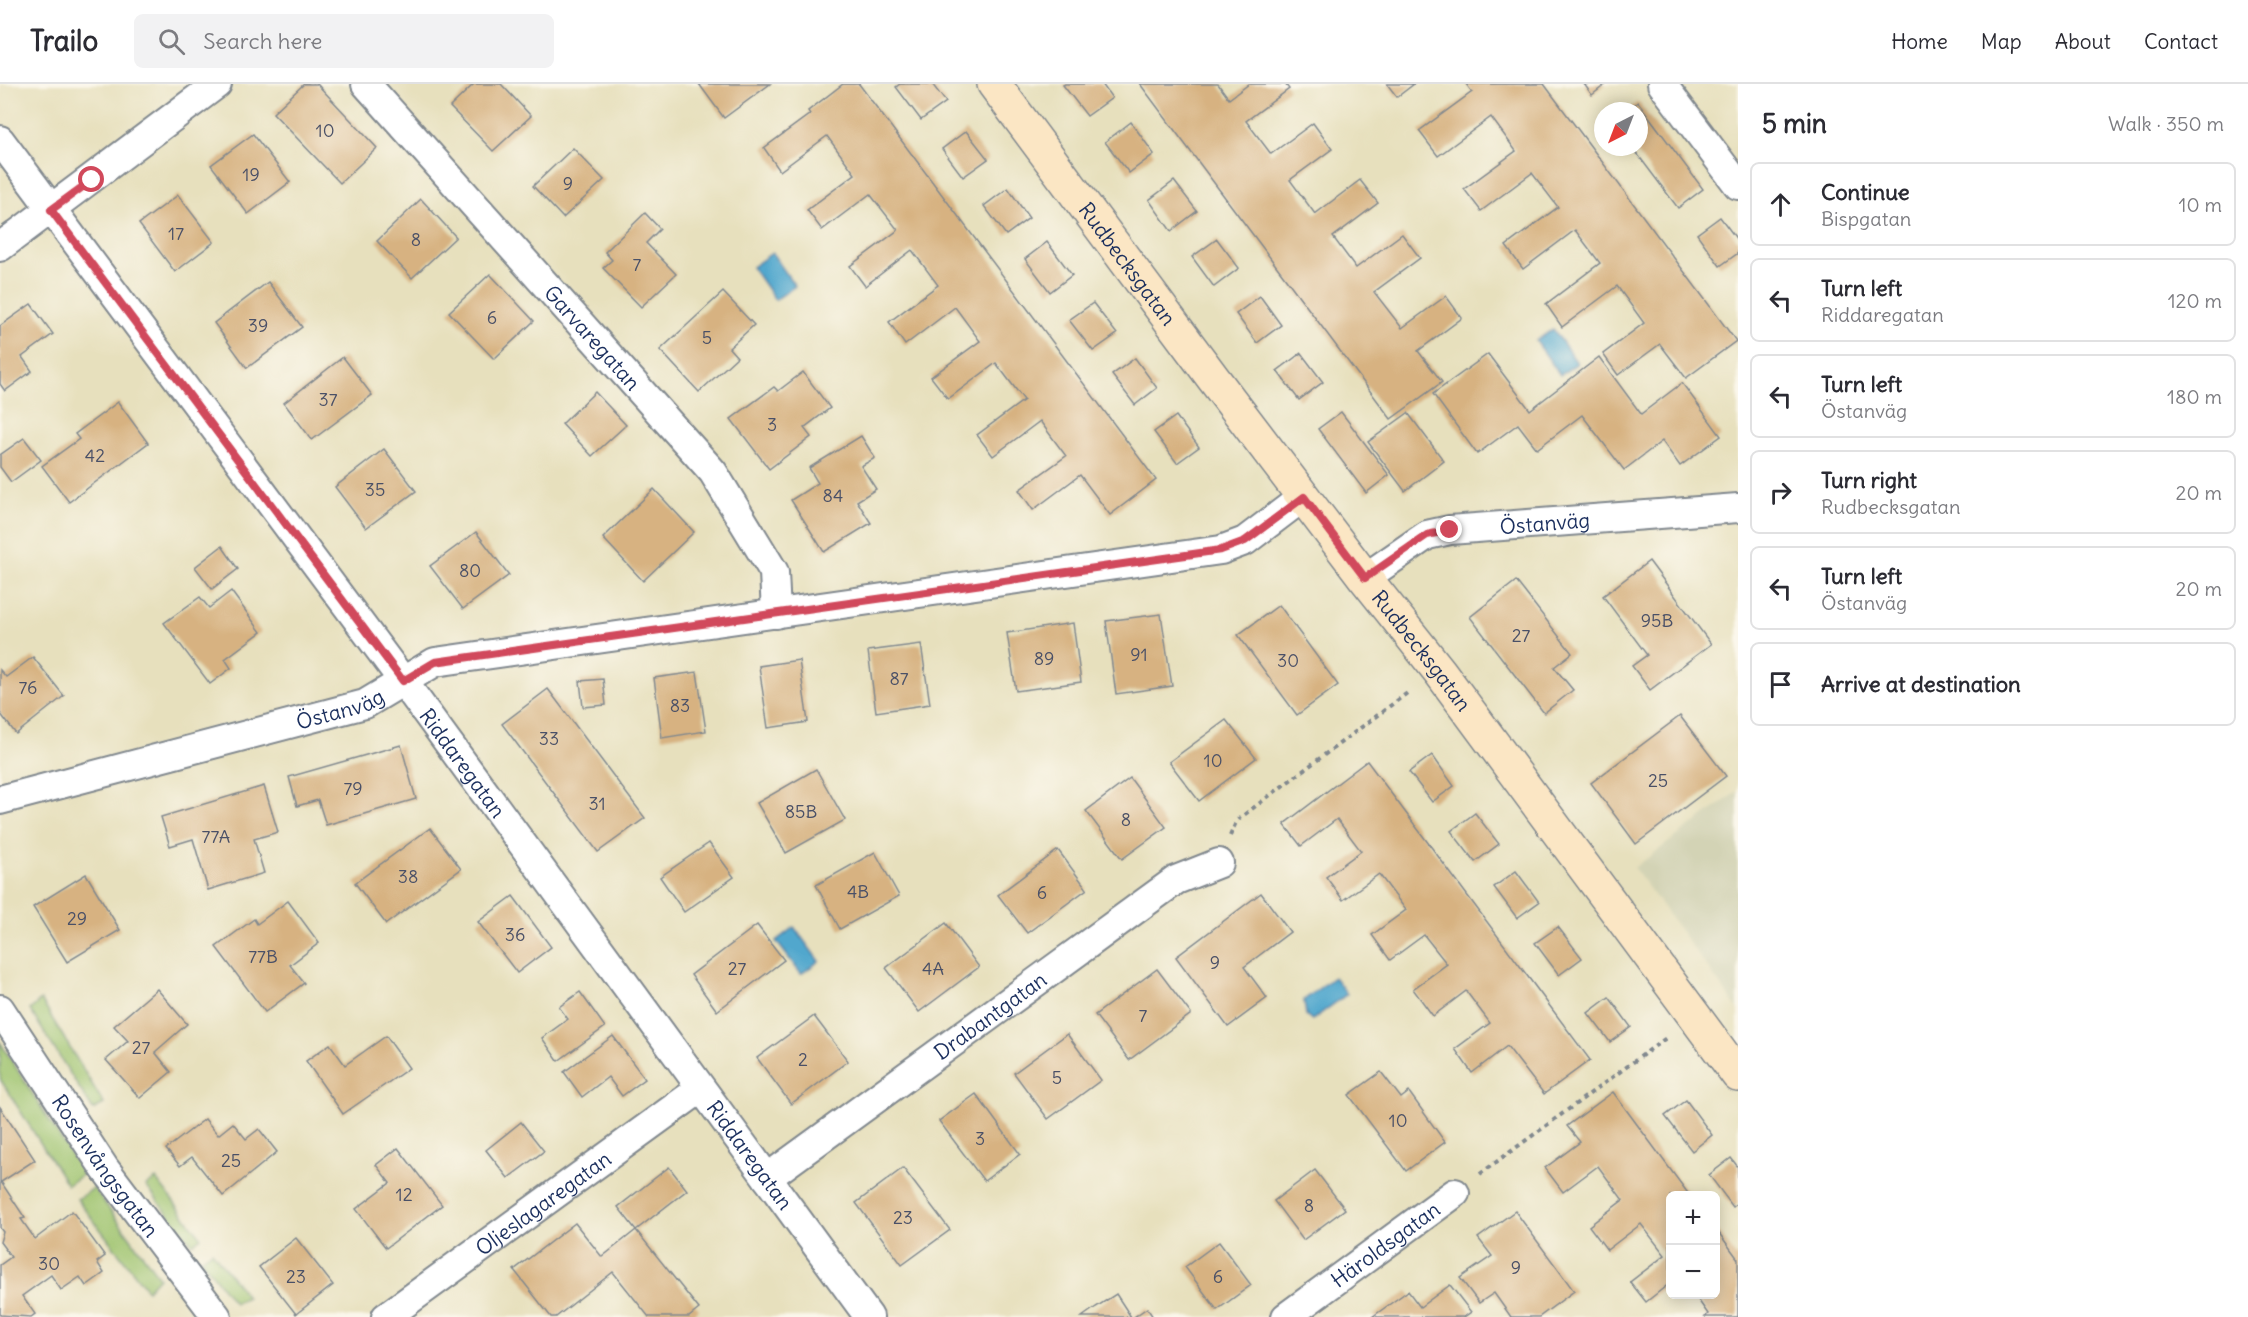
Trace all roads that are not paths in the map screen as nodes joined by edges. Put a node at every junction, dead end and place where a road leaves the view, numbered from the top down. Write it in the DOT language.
graph roads {
  1 [pos="218,84"];
  2 [pos="366,84"];
  3 [pos="994,84"];
  4 [pos="1662,84"];
  5 [pos="0,140"];
  6 [pos="1738,185"];
  7 [pos="51,210"];
  8 [pos="0,247"];
  9 [pos="1304,497"];
  10 [pos="1738,508"];
  11 [pos="1365,578"];
  12 [pos="776,614"];
  13 [pos="403,681"];
  14 [pos="0,800"];
  15 [pos="1219,863"];
  16 [pos="0,1009"];
  17 [pos="1738,1075"];
  18 [pos="700,1089"];
  19 [pos="767,1178"];
  20 [pos="1455,1193"];
  21 [pos="217,1317"];
  22 [pos="386,1317"];
  23 [pos="869,1317"];
  24 [pos="1286,1317"];
  1 -- 7 [label="street"];
  2 -- 12 [label="street, Garvaregatan"];
  3 -- 9 [label="street, Rudbecksgatan"];
  4 -- 6 [label="street"];
  5 -- 7 [label="street, Riddaregatan"];
  7 -- 8 [label="street"];
  7 -- 13 [label="street, Riddaregatan"];
  9 -- 11 [label="street, Rudbecksgatan"];
  9 -- 12 [label="street, Östanväg"];
  10 -- 11 [label="street, Östanväg"];
  11 -- 17 [label="street, Rudbecksgatan"];
  12 -- 13 [label="street, Östanväg"];
  13 -- 14 [label="street, Östanväg"];
  13 -- 18 [label="street, Riddaregatan"];
  15 -- 19 [label="street, Drabantgatan"];
  16 -- 21 [label="street, Rosenvångsgatan"];
  18 -- 19 [label="street, Riddaregatan"];
  18 -- 22 [label="street, Oljeslagaregatan"];
  19 -- 23 [label="street, Riddaregatan"];
  20 -- 24 [label="street, Häroldsgatan"];
}
